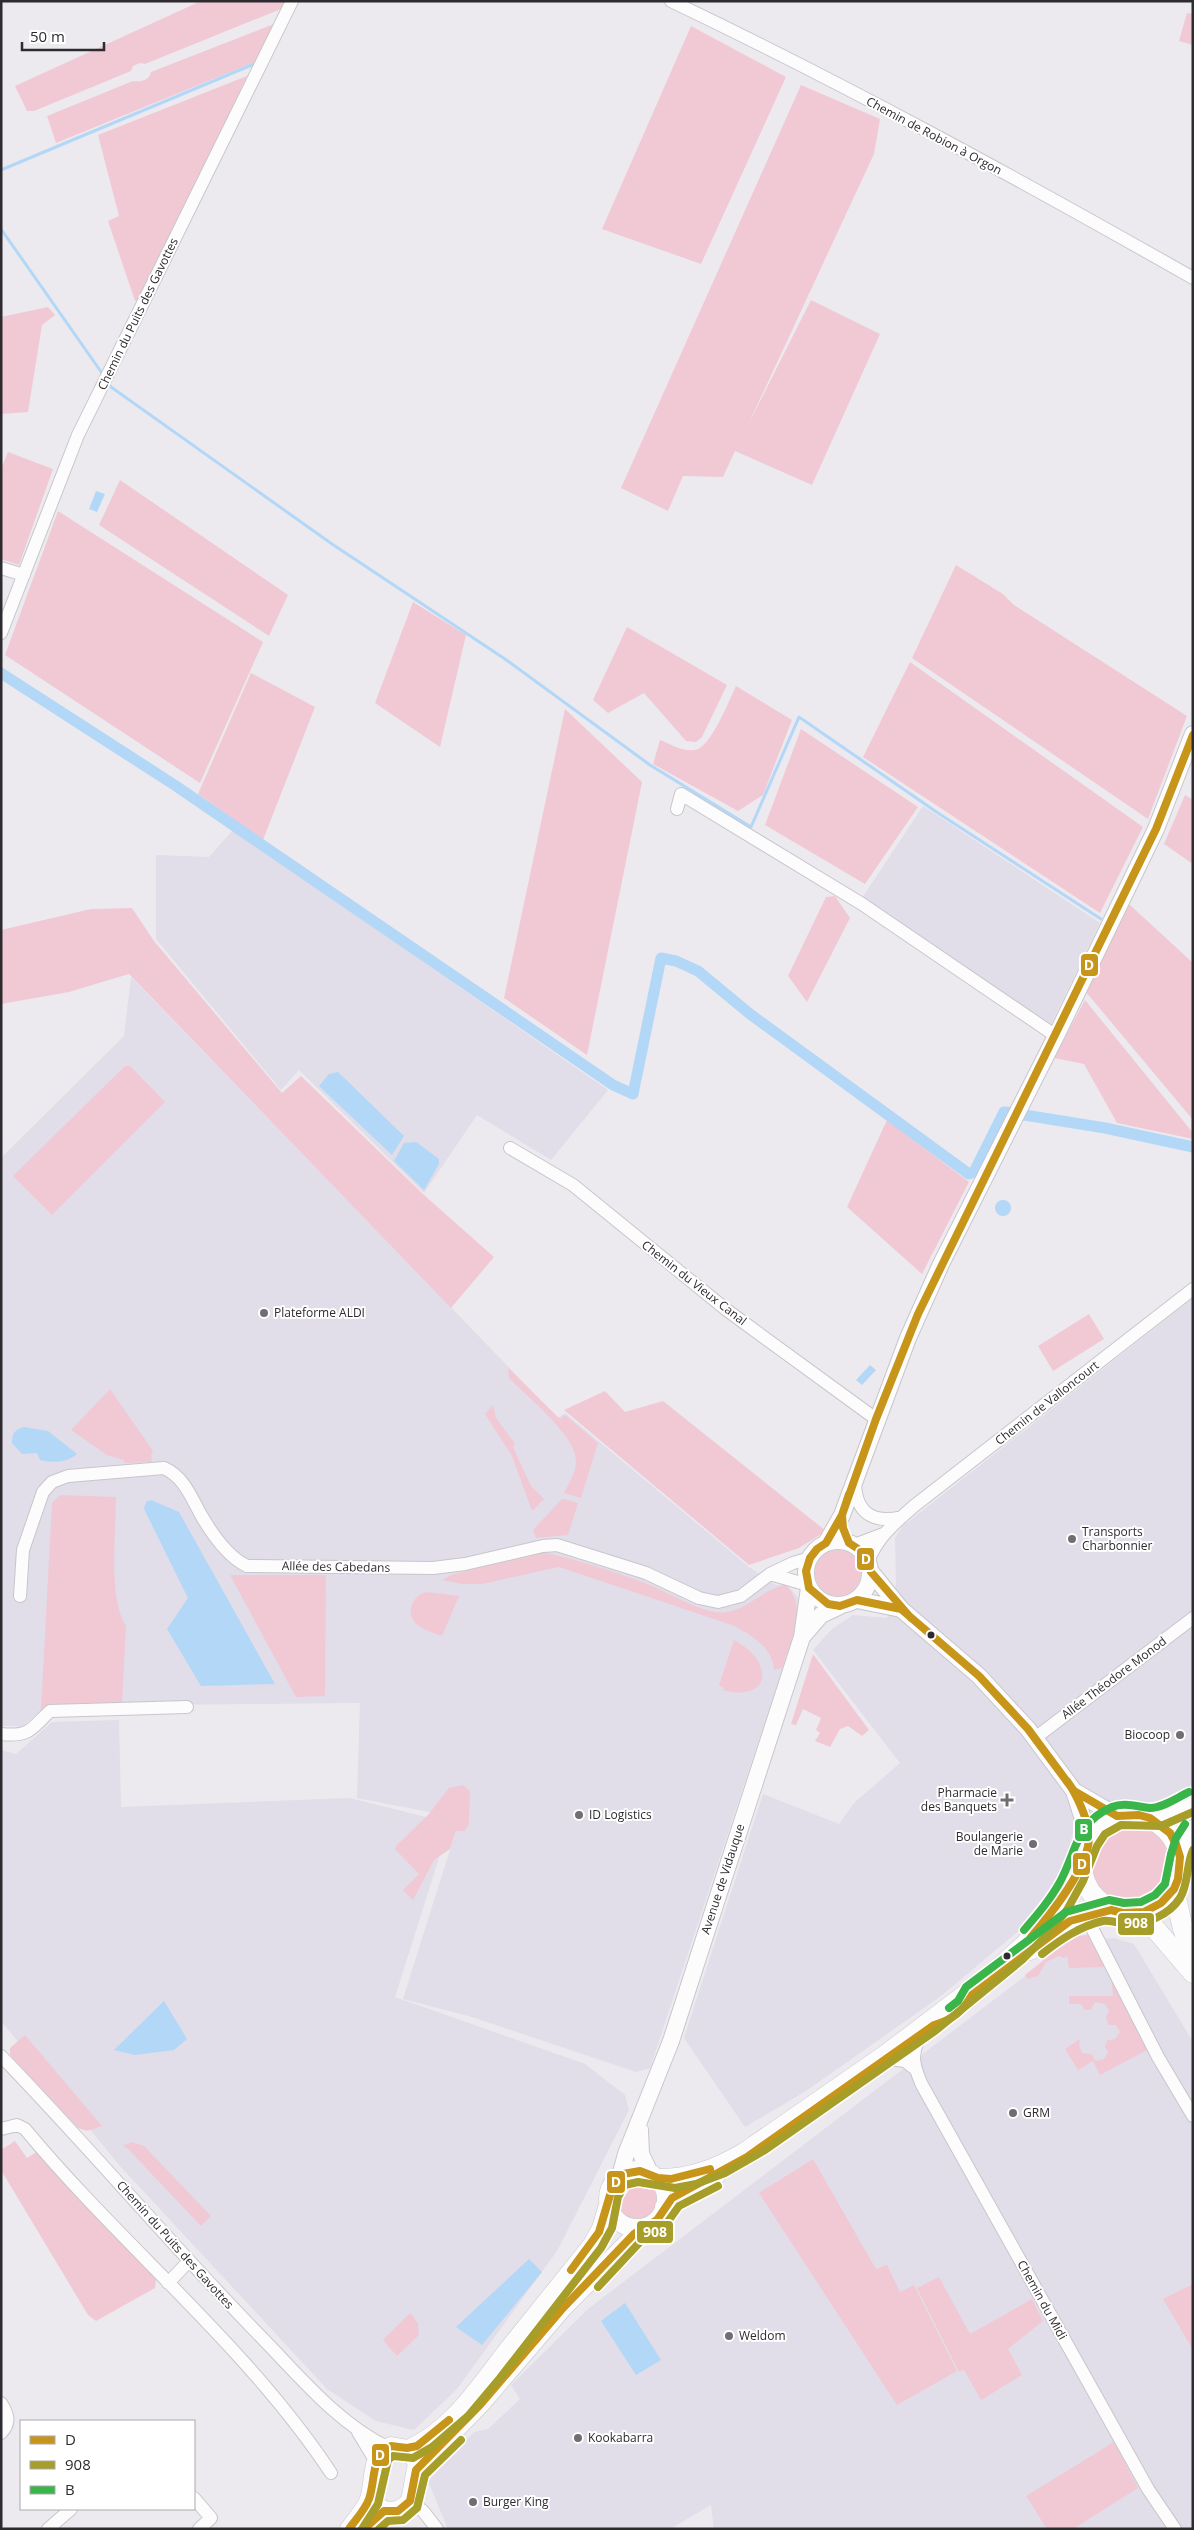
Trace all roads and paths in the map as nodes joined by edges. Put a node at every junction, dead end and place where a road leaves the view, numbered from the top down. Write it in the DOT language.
graph roads {
  1 [pos="292,1"];
  2 [pos="672,1"];
  3 [pos="1193,278"];
  4 [pos="1,568"];
  5 [pos="24,575"];
  6 [pos="1,633"];
  7 [pos="1193,734"];
  8 [pos="677,809"];
  9 [pos="1056,1036"];
  10 [pos="510,1148"];
  11 [pos="1193,1290"];
  12 [pos="876,1419"];
  13 [pos="855,1477"];
  14 [pos="842,1515"];
  15 [pos="902,1517"];
  16 [pos="883,1534"];
  17 [pos="826,1543"];
  18 [pos="852,1544"];
  19 [pos="810,1558"];
  20 [pos="870,1567"];
  21 [pos="770,1574"];
  22 [pos="809,1586"];
  23 [pos="20,1596"];
  24 [pos="857,1600"];
  25 [pos="840,1606"];
  26 [pos="901,1610"];
  27 [pos="1193,1618"];
  28 [pos="802,1637"];
  29 [pos="187,1707"];
  30 [pos="1,1734"];
  31 [pos="1035,1738"];
  32 [pos="1074,1791"];
  33 [pos="1193,1801"];
  34 [pos="1117,1816"];
  35 [pos="1150,1818"];
  36 [pos="1193,1830"];
  37 [pos="1089,1838"];
  38 [pos="1180,1857"];
  39 [pos="1081,1863"];
  40 [pos="1174,1889"];
  41 [pos="1111,1910"];
  42 [pos="1135,1913"];
  43 [pos="1090,1915"];
  44 [pos="1193,1952"];
  45 [pos="1193,1973"];
  46 [pos="920,2037"];
  47 [pos="1,2056"];
  48 [pos="889,2059"];
  49 [pos="914,2068"];
  50 [pos="1193,2116"];
  51 [pos="640,2120"];
  52 [pos="1,2129"];
  53 [pos="620,2176"];
  54 [pos="654,2176"];
  55 [pos="608,2205"];
  56 [pos="664,2207"];
  57 [pos="642,2228"];
  58 [pos="190,2261"];
  59 [pos="168,2282"];
  60 [pos="1,2403"];
  61 [pos="355,2428"];
  62 [pos="1,2433"];
  63 [pos="387,2447"];
  64 [pos="408,2449"];
  65 [pos="376,2462"];
  66 [pos="416,2470"];
  67 [pos="331,2472"];
  68 [pos="370,2495"];
  69 [pos="195,2499"];
  70 [pos="410,2501"];
  71 [pos="70,2510"];
  72 [pos="384,2511"];
  73 [pos="48,2529"];
  74 [pos="198,2529"];
  75 [pos="349,2529"];
  76 [pos="364,2529"];
  77 [pos="437,2529"];
  78 [pos="1176,2529"];
  1 -- 5 [label="street, Chemin du Puits des Gavottes"];
  2 -- 3 [label="street, Chemin de Robion à Orgon"];
  4 -- 5 [label="street"];
  5 -- 6 [label="street, Chemin du Puits des Gavottes"];
  7 -- 9 [label="street"];
  8 -- 9 [label="street"];
  9 -- 12 [label="street"];
  10 -- 12 [label="street, Chemin du Vieux Canal"];
  11 -- 15 [label="street, Chemin de Valloncourt"];
  12 -- 13 [label="street"];
  13 -- 14 [label="street"];
  13 -- 15 [label="street"];
  14 -- 17 [label="street"];
  14 -- 18 [label="street"];
  15 -- 16 [label="street, Chemin de Valloncourt"];
  16 -- 18 [label="street, Chemin de Valloncourt"];
  16 -- 20 [label="street, Chemin de Valloncourt"];
  17 -- 18 [label="street"];
  17 -- 19 [label="street"];
  18 -- 20 [label="street"];
  19 -- 21 [label="street, Allée des Cabedans"];
  19 -- 22 [label="street"];
  20 -- 24 [label="street"];
  20 -- 26 [label="street"];
  21 -- 22 [label="street"];
  21 -- 23 [label="street, Allée des Cabedans"];
  22 -- 25 [label="street"];
  22 -- 28 [label="street, Avenue de Vidauque"];
  24 -- 25 [label="street"];
  24 -- 26 [label="street"];
  25 -- 28 [label="street, Avenue de Vidauque"];
  26 -- 31 [label="street"];
  27 -- 31 [label="street, Allée Théodore Monod"];
  28 -- 51 [label="street, Avenue de Vidauque"];
  29 -- 30 [label="street"];
  31 -- 32 [label="street"];
  32 -- 34 [label="street"];
  32 -- 37 [label="street"];
  33 -- 35 [label="main road"];
  34 -- 35 [label="main road"];
  34 -- 37 [label="main road"];
  35 -- 38 [label="main road"];
  36 -- 38 [label="main road"];
  37 -- 39 [label="main road"];
  38 -- 40 [label="main road"];
  39 -- 41 [label="main road"];
  39 -- 54 [label="main road"];
  40 -- 42 [label="main road"];
  40 -- 44 [label="main road"];
  41 -- 42 [label="main road"];
  41 -- 43 [label="main road"];
  42 -- 45 [label="main road"];
  43 -- 46 [label="main road"];
  43 -- 50 [label="street"];
  46 -- 48 [label="main road"];
  46 -- 49 [label="street"];
  47 -- 58 [label="street, Chemin du Puits des Gavottes"];
  48 -- 49 [label="street"];
  48 -- 56 [label="main road"];
  49 -- 78 [label="street, Chemin du Midi"];
  51 -- 53 [label="street, Avenue de Vidauque"];
  51 -- 54 [label="street, Avenue de Vidauque"];
  52 -- 59 [label="street"];
  53 -- 54 [label="main road"];
  53 -- 55 [label="main road"];
  54 -- 56 [label="main road"];
  55 -- 57 [label="main road"];
  55 -- 64 [label="main road"];
  56 -- 57 [label="main road"];
  57 -- 66 [label="main road"];
  58 -- 59 [label="street"];
  58 -- 61 [label="street, Chemin du Puits des Gavottes"];
  59 -- 67 [label="street"];
  60 -- 62 [label="street"];
  61 -- 63 [label="street, Chemin du Puits des Gavottes"];
  61 -- 65 [label="street, Chemin du Puits des Gavottes"];
  63 -- 64 [label="main road"];
  63 -- 65 [label="main road"];
  64 -- 66 [label="main road"];
  65 -- 68 [label="main road"];
  66 -- 70 [label="main road"];
  68 -- 72 [label="main road"];
  68 -- 75 [label="main road"];
  69 -- 74 [label="street"];
  70 -- 72 [label="main road"];
  70 -- 77 [label="street"];
  71 -- 73 [label="street"];
  72 -- 76 [label="main road"];
}
